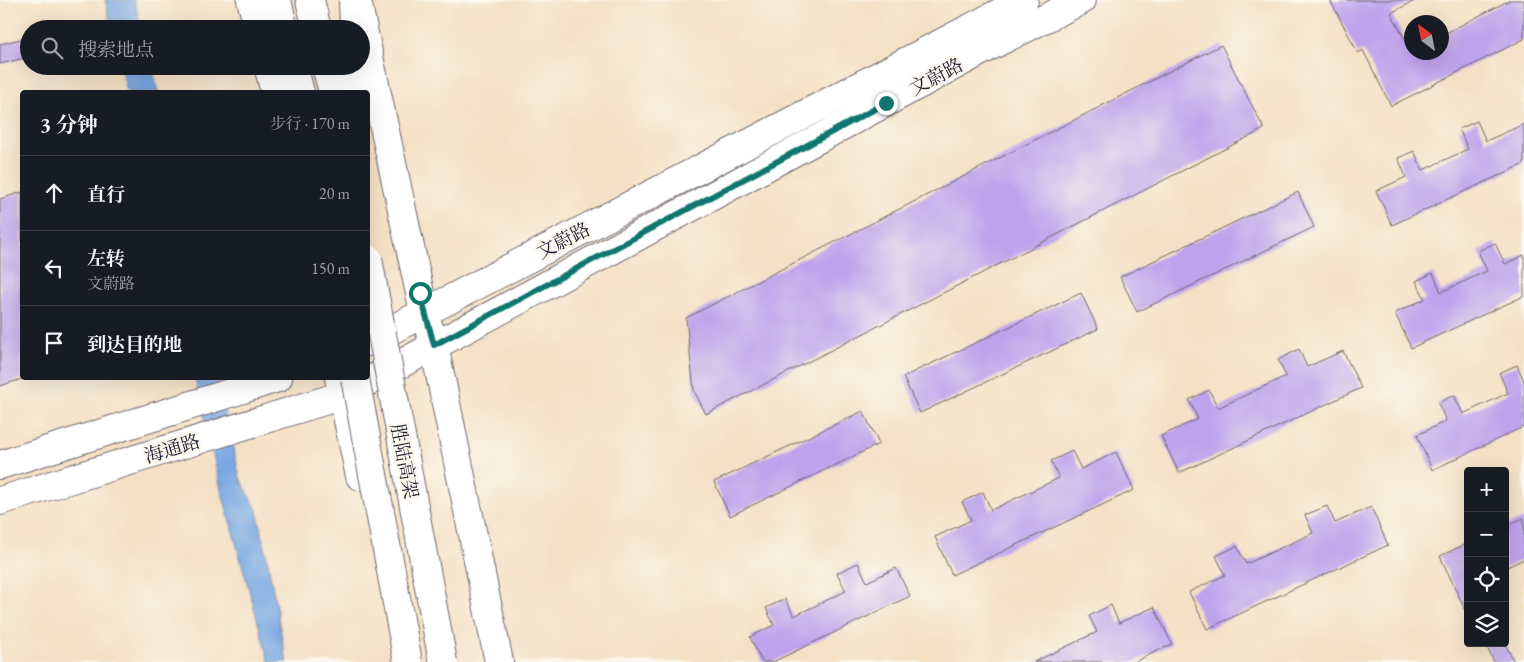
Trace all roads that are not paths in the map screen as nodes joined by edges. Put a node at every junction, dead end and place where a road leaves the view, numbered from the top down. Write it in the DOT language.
graph roads {
  1 [pos="252,0"];
  2 [pos="277,0"];
  3 [pos="310,0"];
  4 [pos="355,0"];
  5 [pos="1024,0"];
  6 [pos="1082,0"];
  7 [pos="257,20"];
  8 [pos="282,20"];
  9 [pos="315,20"];
  10 [pos="354,20"];
  11 [pos="359,20"];
  12 [pos="370,68"];
  13 [pos="270,75"];
  14 [pos="295,75"];
  15 [pos="328,75"];
  16 [pos="356,75"];
  17 [pos="274,90"];
  18 [pos="299,90"];
  19 [pos="332,90"];
  20 [pos="357,90"];
  21 [pos="370,270"];
  22 [pos="424,312"];
  23 [pos="370,341"];
  24 [pos="434,345"];
  25 [pos="370,373"];
  26 [pos="272,380"];
  27 [pos="346,383"];
  28 [pos="0,465"];
  29 [pos="0,501"];
  30 [pos="399,662"];
  31 [pos="408,662"];
  32 [pos="443,662"];
  33 [pos="500,662"];
  1 -- 7 [label="main road"];
  2 -- 8 [label="main road"];
  3 -- 9 [label="main road"];
  4 -- 10 [label="main road"];
  4 -- 11 [label="main road"];
  5 -- 22 [label="main road, 文蔚路"];
  6 -- 24 [label="main road, 文蔚路"];
  12 -- 22 [label="main road"];
  13 -- 17 [label="main road"];
  14 -- 18 [label="main road"];
  15 -- 19 [label="main road"];
  16 -- 20 [label="main road"];
  21 -- 32 [label="main road, 胜陆高架, bridge"];
  22 -- 23 [label="main road, 文蔚路"];
  22 -- 24 [label="main road"];
  24 -- 25 [label="main road, 文蔚路"];
  24 -- 33 [label="main road"];
  26 -- 28 [label="main road, 海通路"];
  27 -- 29 [label="main road, 海通路"];
  27 -- 30 [label="main road"];
  27 -- 31 [label="main road, 胜陆高架, bridge"];
}
